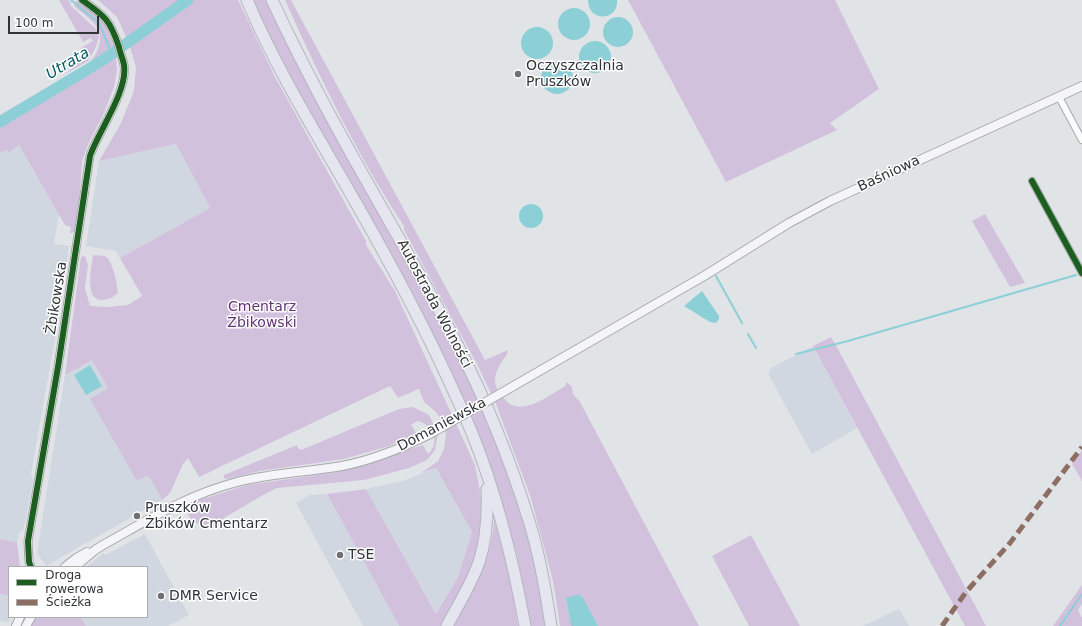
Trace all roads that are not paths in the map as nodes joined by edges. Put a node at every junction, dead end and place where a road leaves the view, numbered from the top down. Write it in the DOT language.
graph roads {
  1 [pos="82,0"];
  2 [pos="247,0"];
  3 [pos="272,0"];
  4 [pos="1082,86"];
  5 [pos="1060,97"];
  6 [pos="1082,140"];
  7 [pos="1032,181"];
  8 [pos="1082,273"];
  9 [pos="704,276"];
  10 [pos="482,462"];
  11 [pos="95,550"];
  12 [pos="31,566"];
  13 [pos="66,566"];
  14 [pos="76,566"];
  15 [pos="447,626"];
  16 [pos="525,626"];
  17 [pos="551,626"];
  1 -- 12 [label="street, Żbikowska"];
  2 -- 10 [label="highway, Autostrada Wolności"];
  3 -- 17 [label="highway, Autostrada Wolności"];
  4 -- 5 [label="main road, Baśniowa"];
  5 -- 6 [label="street"];
  5 -- 9 [label="main road, Baśniowa"];
  7 -- 8 [label="street"];
  9 -- 11 [label="main road, Domaniewska, bridge"];
  10 -- 15 [label="highway"];
  10 -- 16 [label="highway, Autostrada Wolności"];
  11 -- 13 [label="main road, Domaniewska"];
  11 -- 14 [label="main road, Domaniewska"];
}
